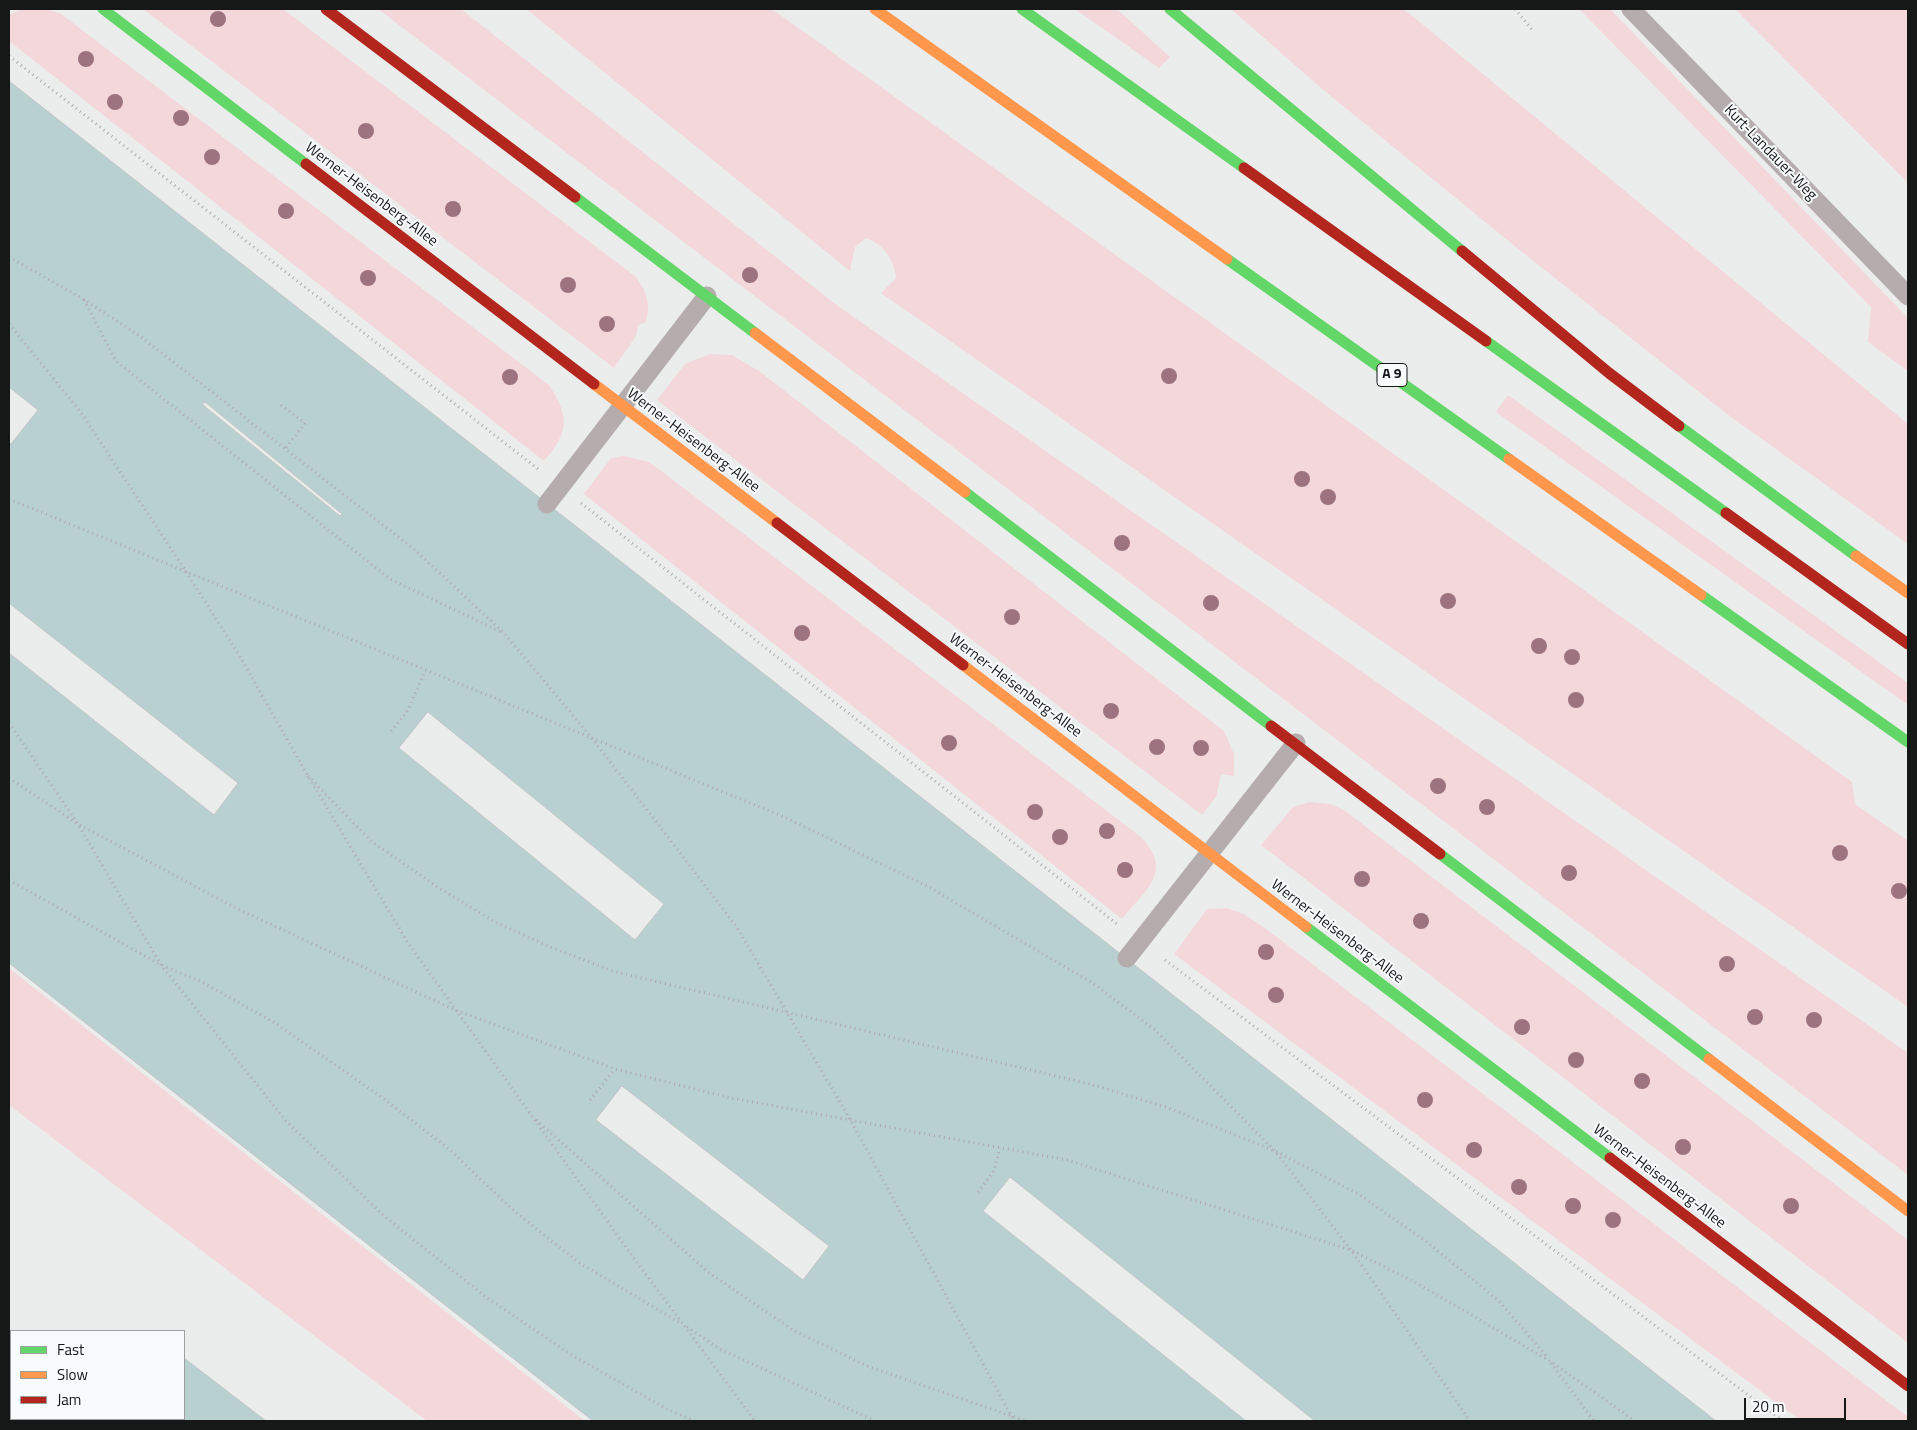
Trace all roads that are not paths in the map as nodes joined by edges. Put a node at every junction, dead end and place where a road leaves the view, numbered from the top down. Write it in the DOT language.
graph roads {
  1 [pos="104,9"];
  2 [pos="326,9"];
  3 [pos="875,9"];
  4 [pos="1022,9"];
  5 [pos="1170,9"];
  6 [pos="1631,9"];
  7 [pos="707,296"];
  8 [pos="1908,296"];
  9 [pos="547,504"];
  10 [pos="1908,593"];
  11 [pos="1908,644"];
  12 [pos="1908,742"];
  13 [pos="1296,743"];
  14 [pos="1126,958"];
  15 [pos="1908,1211"];
  16 [pos="1908,1386"];
  1 -- 16 [label="main road, Werner-Heisenberg-Allee"];
  2 -- 7 [label="main road"];
  3 -- 12 [label="main road, A 9"];
  4 -- 11 [label="main road"];
  5 -- 10 [label="main road"];
  6 -- 8 [label="lane, Kurt-Landauer-Weg"];
  7 -- 9 [label="lane"];
  7 -- 13 [label="main road"];
  13 -- 14 [label="lane"];
  13 -- 15 [label="main road"];
}
